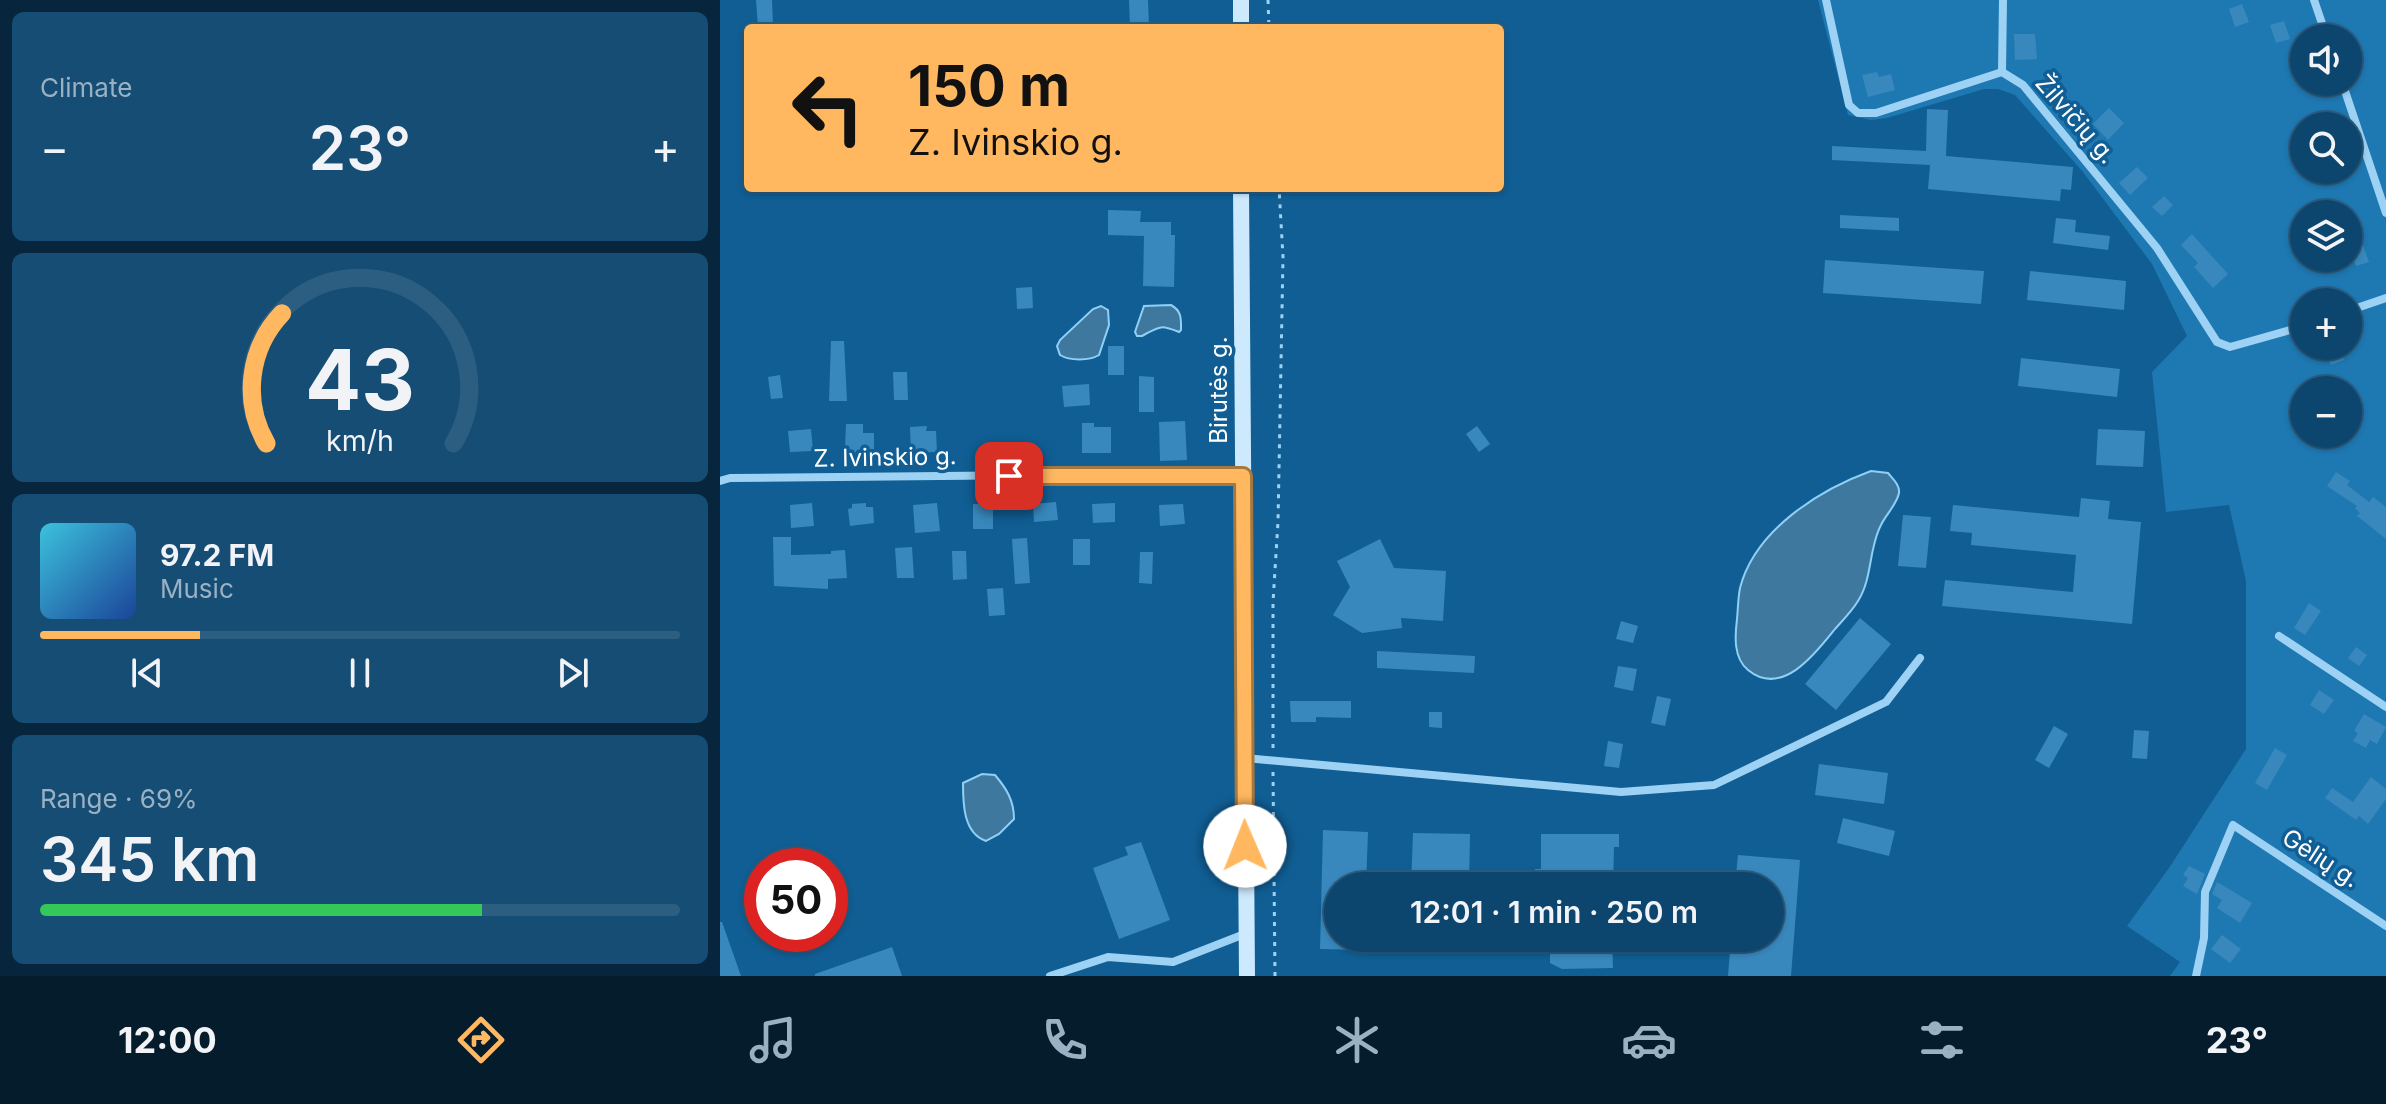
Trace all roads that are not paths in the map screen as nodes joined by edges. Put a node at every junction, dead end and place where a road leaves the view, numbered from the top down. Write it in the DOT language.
graph roads {
  1 [pos="1241,0"];
  2 [pos="1826,0"];
  3 [pos="2003,0"];
  4 [pos="2314,0"];
  5 [pos="1241,24"];
  6 [pos="2322,24"];
  7 [pos="2002,72"];
  8 [pos="2347,96"];
  9 [pos="1241,192"];
  10 [pos="2386,213"];
  11 [pos="2386,298"];
  12 [pos="2362,306"];
  13 [pos="2290,330"];
  14 [pos="1243,476"];
  15 [pos="720,481"];
  16 [pos="2279,636"];
  17 [pos="1920,658"];
  18 [pos="2386,707"];
  19 [pos="1244,758"];
  20 [pos="2386,926"];
  21 [pos="1247,933"];
  22 [pos="1050,976"];
  23 [pos="1247,976"];
  24 [pos="2196,976"];
  1 -- 5 [label="main road"];
  2 -- 7 [label="street, Žilvičių g."];
  3 -- 7 [label="street"];
  4 -- 6 [label="street"];
  7 -- 13 [label="street, Žilvičių g."];
  8 -- 10 [label="street"];
  9 -- 14 [label="main road, Birutės g."];
  11 -- 12 [label="street"];
  14 -- 15 [label="street, Z. Ivinskio g."];
  14 -- 19 [label="main road, Birutės g."];
  16 -- 18 [label="street"];
  17 -- 19 [label="street"];
  19 -- 21 [label="main road, Birutės g."];
  20 -- 24 [label="street, Gėlių g."];
  21 -- 22 [label="street"];
  21 -- 23 [label="main road, Birutės g."];
}
